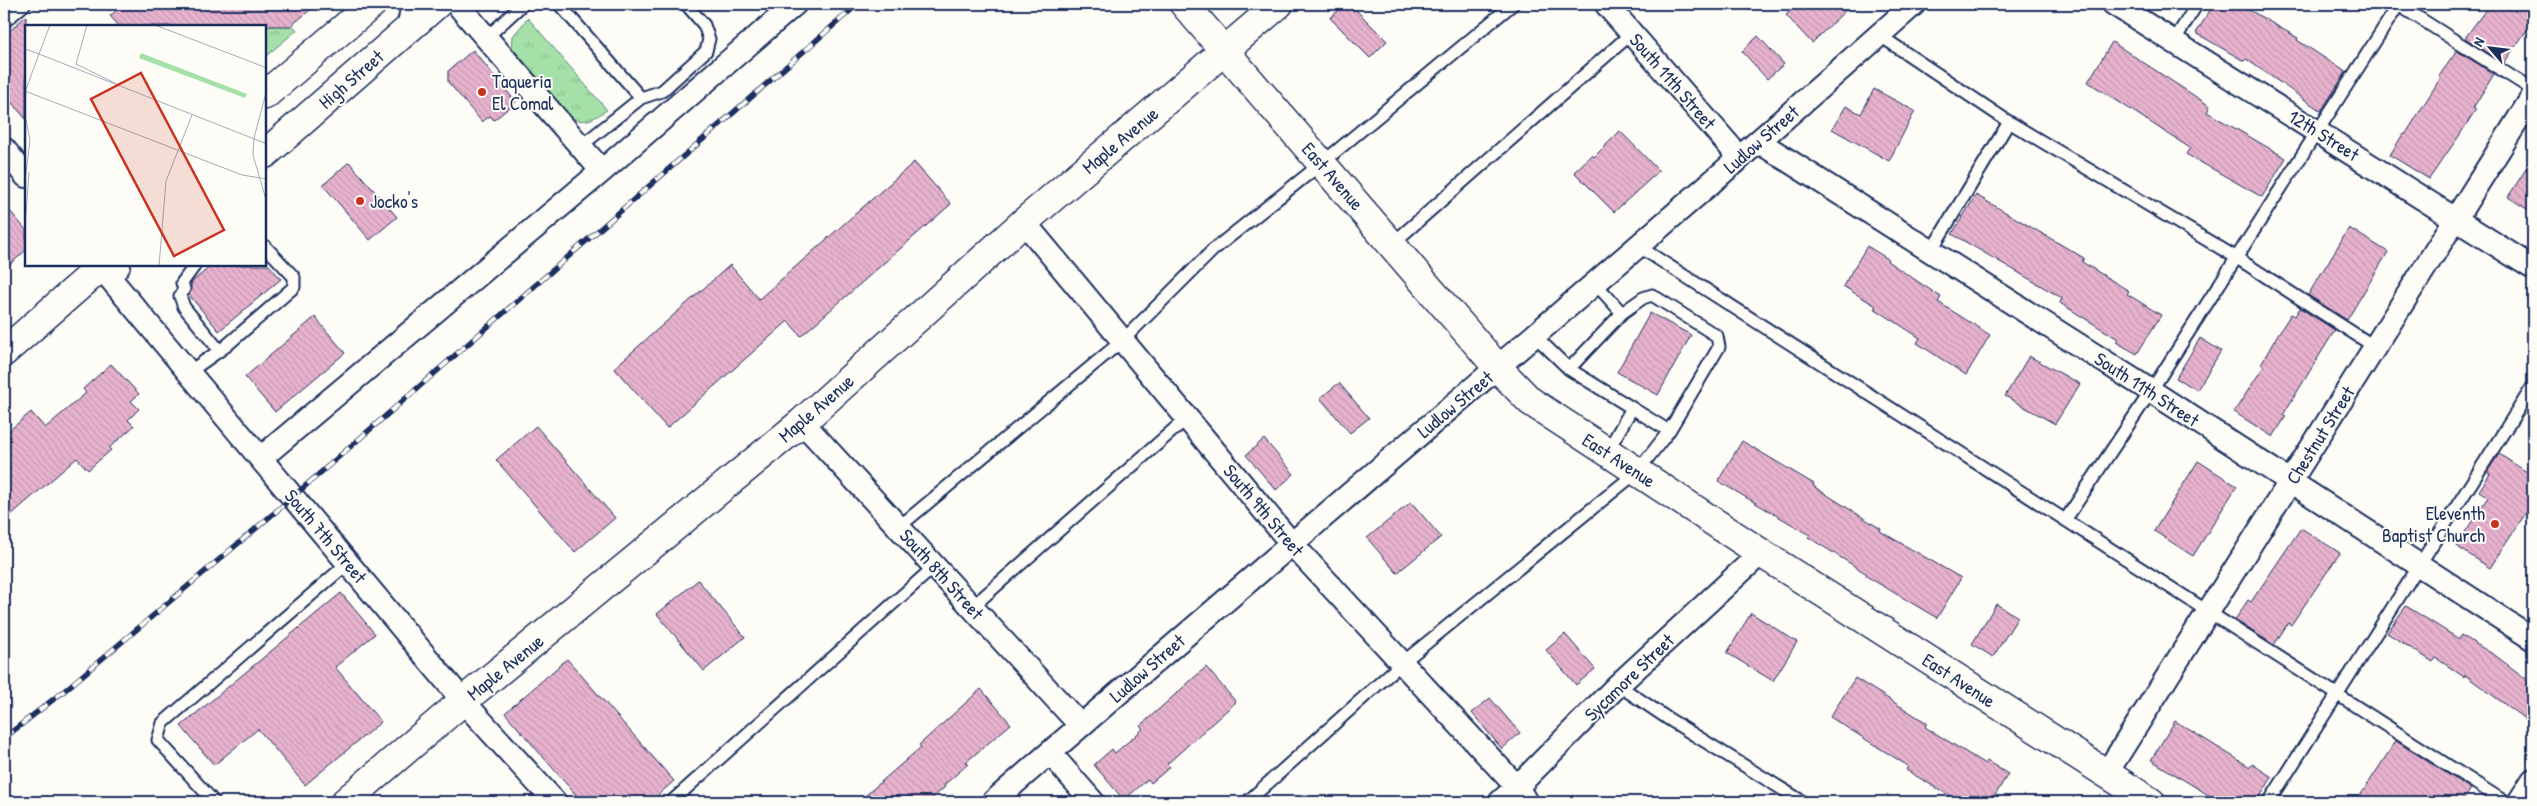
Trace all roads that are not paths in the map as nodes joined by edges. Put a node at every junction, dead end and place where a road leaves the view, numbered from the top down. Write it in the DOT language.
graph roads {
  1 [pos="25,4"];
  2 [pos="372,4"];
  3 [pos="437,4"];
  4 [pos="457,4"];
  5 [pos="523,4"];
  6 [pos="559,4"];
  7 [pos="686,4"];
  8 [pos="795,4"];
  9 [pos="1184,4"];
  10 [pos="1278,4"];
  11 [pos="1513,4"];
  12 [pos="1606,4"];
  13 [pos="1914,4"];
  14 [pos="2114,4"];
  15 [pos="2197,4"];
  16 [pos="2398,4"];
  17 [pos="411,16"];
  18 [pos="4,22"];
  19 [pos="1632,33"];
  20 [pos="1879,35"];
  21 [pos="486,38"];
  22 [pos="2174,41"];
  23 [pos="1225,51"];
  24 [pos="2533,90"];
  25 [pos="266,94"];
  26 [pos="2533,96"];
  27 [pos="641,98"];
  28 [pos="2009,122"];
  29 [pos="2318,131"];
  30 [pos="1759,142"];
  31 [pos="581,146"];
  32 [pos="4,149"];
  33 [pos="266,153"];
  34 [pos="1740,158"];
  35 [pos="1322,163"];
  36 [pos="602,171"];
  37 [pos="25,175"];
  38 [pos="2456,218"];
  39 [pos="1024,222"];
  40 [pos="1392,244"];
  41 [pos="1638,246"];
  42 [pos="266,247"];
  43 [pos="1931,251"];
  44 [pos="2237,258"];
  45 [pos="104,266"];
  46 [pos="194,266"];
  47 [pos="2533,268"];
  48 [pos="1595,283"];
  49 [pos="1622,313"];
  50 [pos="1535,336"];
  51 [pos="1122,340"];
  52 [pos="2375,347"];
  53 [pos="4,349"];
  54 [pos="219,350"];
  55 [pos="1498,368"];
  56 [pos="1569,369"];
  57 [pos="189,372"];
  58 [pos="2533,386"];
  59 [pos="2151,391"];
  60 [pos="1632,408"];
  61 [pos="1187,418"];
  62 [pos="802,422"];
  63 [pos="1669,430"];
  64 [pos="1607,452"];
  65 [pos="261,458"];
  66 [pos="1637,472"];
  67 [pos="2290,482"];
  68 [pos="2066,519"];
  69 [pos="899,527"];
  70 [pos="1291,543"];
  71 [pos="1761,553"];
  72 [pos="348,563"];
  73 [pos="2419,565"];
  74 [pos="935,566"];
  75 [pos="972,607"];
  76 [pos="2209,611"];
  77 [pos="2533,638"];
  78 [pos="1402,663"];
  79 [pos="1618,685"];
  80 [pos="2336,696"];
  81 [pos="463,701"];
  82 [pos="1081,726"];
  83 [pos="1050,753"];
  84 [pos="2106,774"];
  85 [pos="2533,780"];
  86 [pos="1521,795"];
  87 [pos="2138,799"];
  88 [pos="214,802"];
  89 [pos="345,802"];
  90 [pos="555,802"];
  91 [pos="671,802"];
  92 [pos="993,802"];
  93 [pos="1093,802"];
  94 [pos="1247,802"];
  95 [pos="1500,802"];
  96 [pos="1803,802"];
  97 [pos="2269,802"];
  98 [pos="2505,802"];
  99 [pos="2519,802"];
  1 -- 18 [label="lane"];
  2 -- 25 [label="main road"];
  3 -- 17 [label="main road, High Street"];
  4 -- 21 [label="street"];
  5 -- 21 [label="lane"];
  6 -- 27 [label="lane"];
  7 -- 27 [label="lane"];
  8 -- 36 [label="street"];
  9 -- 23 [label="main road, East Avenue"];
  10 -- 23 [label="main road, Maple Avenue"];
  11 -- 35 [label="lane"];
  12 -- 19 [label="street, South 11th Street"];
  13 -- 20 [label="street, Ludlow Street"];
  14 -- 22 [label="street, 12th Street"];
  15 -- 22 [label="lane"];
  16 -- 24 [label="lane"];
  16 -- 29 [label="lane"];
  17 -- 33 [label="main road, High Street"];
  19 -- 34 [label="street, South 11th Street"];
  19 -- 40 [label="lane"];
  20 -- 28 [label="lane"];
  20 -- 30 [label="street, Ludlow Street"];
  21 -- 31 [label="street"];
  22 -- 29 [label="street, 12th Street"];
  23 -- 35 [label="main road, East Avenue"];
  23 -- 39 [label="main road, Maple Avenue"];
  26 -- 38 [label="street, Chestnut Street"];
  27 -- 31 [label="lane"];
  28 -- 43 [label="lane"];
  28 -- 44 [label="lane"];
  29 -- 38 [label="street, 12th Street"];
  29 -- 44 [label="lane"];
  30 -- 34 [label="street, Ludlow Street"];
  30 -- 43 [label="street, South 11th Street"];
  31 -- 36 [label="street"];
  32 -- 37 [label="street"];
  34 -- 41 [label="street, Ludlow Street"];
  35 -- 40 [label="main road, East Avenue"];
  35 -- 51 [label="lane"];
  36 -- 65 [label="street"];
  38 -- 47 [label="street, 12th Street"];
  38 -- 52 [label="street, Chestnut Street"];
  39 -- 51 [label="street, South 9th Street"];
  39 -- 62 [label="main road, Maple Avenue"];
  40 -- 55 [label="main road, East Avenue"];
  41 -- 48 [label="street, Ludlow Street"];
  41 -- 68 [label="lane"];
  42 -- 54 [label="lane"];
  43 -- 59 [label="street, South 11th Street"];
  44 -- 52 [label="lane"];
  44 -- 59 [label="lane"];
  45 -- 53 [label="main road"];
  45 -- 57 [label="street, South 7th Street"];
  46 -- 54 [label="lane"];
  48 -- 49 [label="lane"];
  48 -- 50 [label="street, Ludlow Street"];
  49 -- 56 [label="lane"];
  49 -- 63 [label="lane"];
  50 -- 55 [label="street, Ludlow Street"];
  50 -- 56 [label="lane"];
  51 -- 61 [label="street, South 9th Street"];
  51 -- 69 [label="lane"];
  52 -- 67 [label="street, Chestnut Street"];
  54 -- 57 [label="lane"];
  55 -- 64 [label="main road, East Avenue"];
  55 -- 70 [label="street, Ludlow Street"];
  56 -- 60 [label="lane"];
  57 -- 65 [label="street, South 7th Street"];
  58 -- 73 [label="lane"];
  59 -- 67 [label="street, South 11th Street"];
  59 -- 68 [label="lane"];
  60 -- 63 [label="lane"];
  60 -- 64 [label="lane"];
  61 -- 70 [label="street, South 9th Street"];
  61 -- 75 [label="lane"];
  62 -- 69 [label="street, South 8th Street"];
  62 -- 81 [label="main road, Maple Avenue"];
  63 -- 66 [label="lane"];
  64 -- 66 [label="main road, East Avenue"];
  65 -- 72 [label="street, South 7th Street"];
  66 -- 71 [label="main road, East Avenue"];
  66 -- 78 [label="lane"];
  67 -- 73 [label="street, South 11th Street"];
  67 -- 76 [label="street, Chestnut Street"];
  68 -- 76 [label="lane"];
  69 -- 74 [label="street, South 8th Street"];
  70 -- 78 [label="street, South 9th Street"];
  70 -- 82 [label="street, Ludlow Street"];
  71 -- 79 [label="street, Sycamore Street"];
  71 -- 84 [label="main road, East Avenue"];
  72 -- 81 [label="street, South 7th Street"];
  72 -- 88 [label="lane"];
  73 -- 77 [label="street, South 11th Street"];
  73 -- 80 [label="lane"];
  74 -- 75 [label="street, South 8th Street"];
  74 -- 91 [label="lane"];
  75 -- 82 [label="street, South 8th Street"];
  76 -- 80 [label="lane"];
  76 -- 84 [label="street, Chestnut Street"];
  78 -- 86 [label="street, South 9th Street"];
  78 -- 94 [label="lane"];
  79 -- 86 [label="street, Sycamore Street"];
  79 -- 96 [label="lane"];
  80 -- 97 [label="lane"];
  80 -- 98 [label="lane"];
  81 -- 89 [label="main road, Maple Avenue"];
  81 -- 90 [label="street, South 7th Street"];
  82 -- 83 [label="street, Ludlow Street"];
  83 -- 92 [label="street, Ludlow Street"];
  83 -- 93 [label="street"];
  84 -- 87 [label="main road, East Avenue"];
  85 -- 99 [label="street"];
  86 -- 95 [label="street, Sycamore Street"];
}
